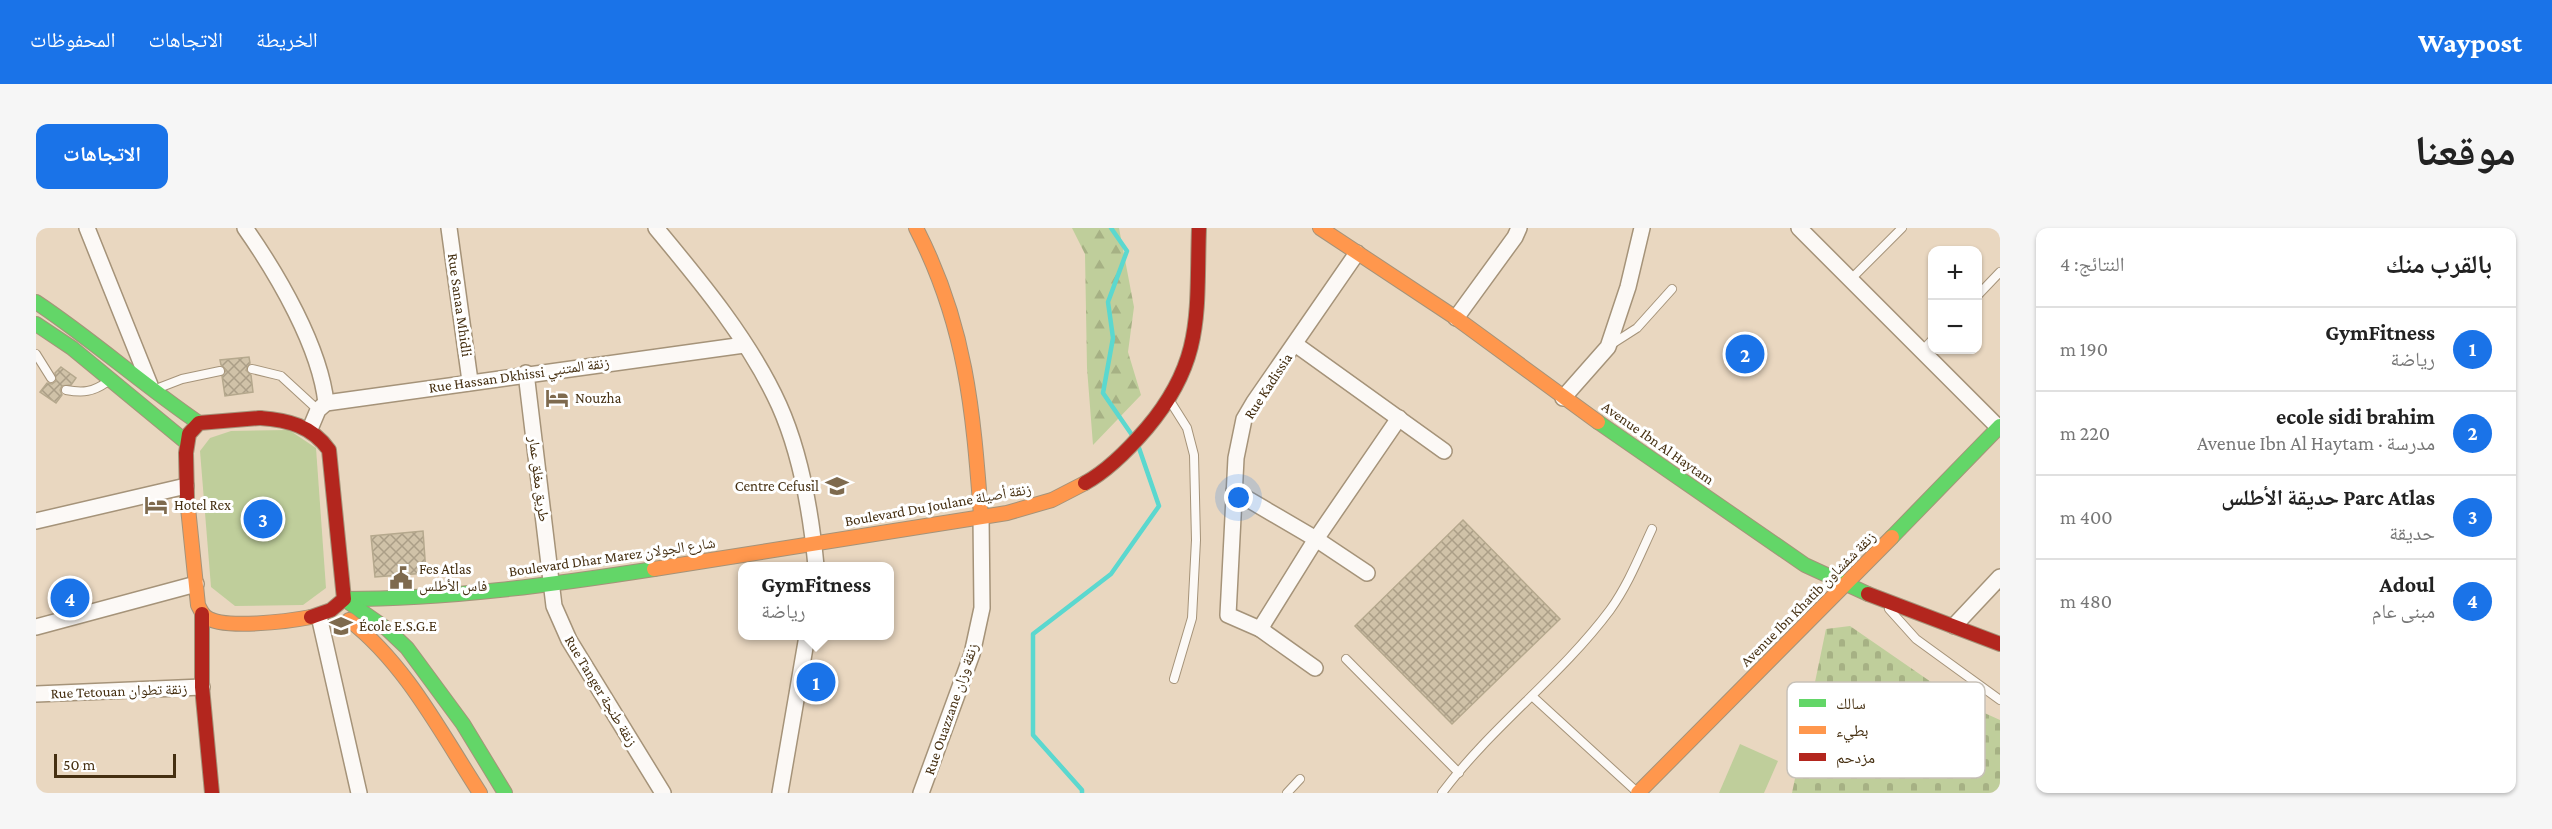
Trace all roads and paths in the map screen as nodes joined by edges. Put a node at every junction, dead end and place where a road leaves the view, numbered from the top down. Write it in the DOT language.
graph roads {
  1 [pos="87,228"];
  2 [pos="245,228"];
  3 [pos="449,228"];
  4 [pos="656,228"];
  5 [pos="916,228"];
  6 [pos="1199,228"];
  7 [pos="1320,228"];
  8 [pos="1519,228"];
  9 [pos="1642,228"];
  10 [pos="1799,228"];
  11 [pos="1902,228"];
  12 [pos="1357,253"];
  13 [pos="2000,272"];
  14 [pos="1851,279"];
  15 [pos="1672,289"];
  16 [pos="1982,290"];
  17 [pos="36,302"];
  18 [pos="1456,318"];
  19 [pos="36,324"];
  20 [pos="53,335"];
  21 [pos="36,341"];
  22 [pos="1295,344"];
  23 [pos="744,345"];
  24 [pos="1928,345"];
  25 [pos="1608,347"];
  26 [pos="36,354"];
  27 [pos="1936,354"];
  28 [pos="252,369"];
  29 [pos="220,371"];
  30 [pos="526,373"];
  31 [pos="51,378"];
  32 [pos="110,380"];
  33 [pos="470,381"];
  34 [pos="66,390"];
  35 [pos="152,391"];
  36 [pos="1563,398"];
  37 [pos="1169,399"];
  38 [pos="322,406"];
  39 [pos="1399,418"];
  40 [pos="199,423"];
  41 [pos="1999,426"];
  42 [pos="310,429"];
  43 [pos="186,442"];
  44 [pos="1444,451"];
  45 [pos="186,486"];
  46 [pos="1234,491"];
  47 [pos="981,516"];
  48 [pos="36,520"];
  49 [pos="1652,529"];
  50 [pos="1316,539"];
  51 [pos="813,543"];
  52 [pos="815,562"];
  53 [pos="1367,573"];
  54 [pos="2000,577"];
  55 [pos="196,584"];
  56 [pos="550,585"];
  57 [pos="1845,585"];
  58 [pos="1880,599"];
  59 [pos="340,603"];
  60 [pos="202,614"];
  61 [pos="319,616"];
  62 [pos="1954,626"];
  63 [pos="36,627"];
  64 [pos="1260,629"];
  65 [pos="806,640"];
  66 [pos="2000,644"];
  67 [pos="1346,659"];
  68 [pos="1315,668"];
  69 [pos="1174,679"];
  70 [pos="1975,682"];
  71 [pos="202,687"];
  72 [pos="1985,689"];
  73 [pos="36,694"];
  74 [pos="1532,696"];
  75 [pos="2000,700"];
  76 [pos="1459,773"];
  77 [pos="1300,779"];
  78 [pos="212,793"];
  79 [pos="359,793"];
  80 [pos="480,793"];
  81 [pos="505,793"];
  82 [pos="663,793"];
  83 [pos="780,793"];
  84 [pos="921,793"];
  85 [pos="1287,793"];
  86 [pos="1442,793"];
  87 [pos="1638,793"];
  1 -- 35 [label="street"];
  2 -- 38 [label="street"];
  3 -- 33 [label="street, Rue Sanaa Mhidli"];
  4 -- 23 [label="street"];
  5 -- 47 [label="street"];
  6 -- 37 [label="street, Boulevard Du Joulane زنقة أصيلة"];
  7 -- 12 [label="street, Avenue Ibn Al Haytam"];
  8 -- 18 [label="street"];
  9 -- 25 [label="street"];
  10 -- 14 [label="street"];
  11 -- 14 [label="lane"];
  12 -- 18 [label="street, Avenue Ibn Al Haytam"];
  12 -- 22 [label="street, Rue Kadissia"];
  13 -- 16 [label="lane"];
  14 -- 24 [label="street"];
  15 -- 25 [label="lane"];
  17 -- 35 [label="street"];
  18 -- 36 [label="street, Avenue Ibn Al Haytam"];
  19 -- 20 [label="street"];
  20 -- 21 [label="street"];
  20 -- 32 [label="street"];
  22 -- 39 [label="street"];
  22 -- 46 [label="street, Rue Kadissia"];
  23 -- 30 [label="street, Rue Hassan Dkhissi زنقة المتنبي"];
  23 -- 51 [label="street"];
  25 -- 36 [label="street"];
  26 -- 31 [label="lane"];
  27 -- 41 [label="street"];
  28 -- 38 [label="lane"];
  29 -- 35 [label="lane"];
  30 -- 33 [label="street, Rue Hassan Dkhissi زنقة المتنبي"];
  30 -- 56 [label="street, طريق مغلق عمار"];
  32 -- 34 [label="lane"];
  32 -- 43 [label="street"];
  33 -- 38 [label="street, Rue Hassan Dkhissi زنقة المتنبي"];
  35 -- 40 [label="street"];
  36 -- 57 [label="street, Avenue Ibn Al Haytam"];
  37 -- 47 [label="street, Boulevard Du Joulane زنقة أصيلة"];
  37 -- 69 [label="lane"];
  38 -- 42 [label="street"];
  39 -- 44 [label="street"];
  39 -- 50 [label="street"];
  40 -- 42 [label="street"];
  40 -- 43 [label="street"];
  41 -- 57 [label="street, Avenue Ibn Khatib زنقة شفشاون"];
  42 -- 59 [label="street"];
  43 -- 45 [label="street"];
  45 -- 48 [label="street"];
  45 -- 55 [label="street"];
  46 -- 50 [label="street"];
  46 -- 64 [label="street, Rue Kadissia"];
  47 -- 51 [label="street, Boulevard Du Joulane زنقة أصيلة"];
  47 -- 84 [label="street, Rue Ouazzane زنقة وزان"];
  49 -- 74 [label="lane"];
  50 -- 53 [label="street"];
  50 -- 64 [label="street"];
  51 -- 52 [label="street"];
  51 -- 56 [label="street, Boulevard Dhar Marez شارع الجولان"];
  54 -- 62 [label="street"];
  55 -- 60 [label="street"];
  55 -- 63 [label="street"];
  56 -- 59 [label="street, Boulevard Dhar Marez شارع الجولان"];
  56 -- 82 [label="street, Rue Tanger زنقة طنجة"];
  57 -- 58 [label="street, Avenue Ibn Al Haytam"];
  57 -- 87 [label="street, Avenue Ibn Khatib زنقة شفشاون"];
  58 -- 62 [label="street, Avenue Ibn Al Haytam"];
  58 -- 70 [label="lane"];
  59 -- 61 [label="street"];
  59 -- 80 [label="street"];
  59 -- 81 [label="street"];
  60 -- 61 [label="street"];
  60 -- 71 [label="street"];
  61 -- 79 [label="street"];
  62 -- 66 [label="street, Avenue Ibn Al Haytam"];
  64 -- 68 [label="street, Rue Kadissia"];
  65 -- 83 [label="street"];
  67 -- 76 [label="lane"];
  71 -- 73 [label="street, Rue Tetouan زنقة تطوان"];
  71 -- 78 [label="street"];
  72 -- 75 [label="lane"];
  74 -- 76 [label="lane"];
  74 -- 87 [label="lane"];
  76 -- 86 [label="lane"];
  77 -- 85 [label="lane"];
}
